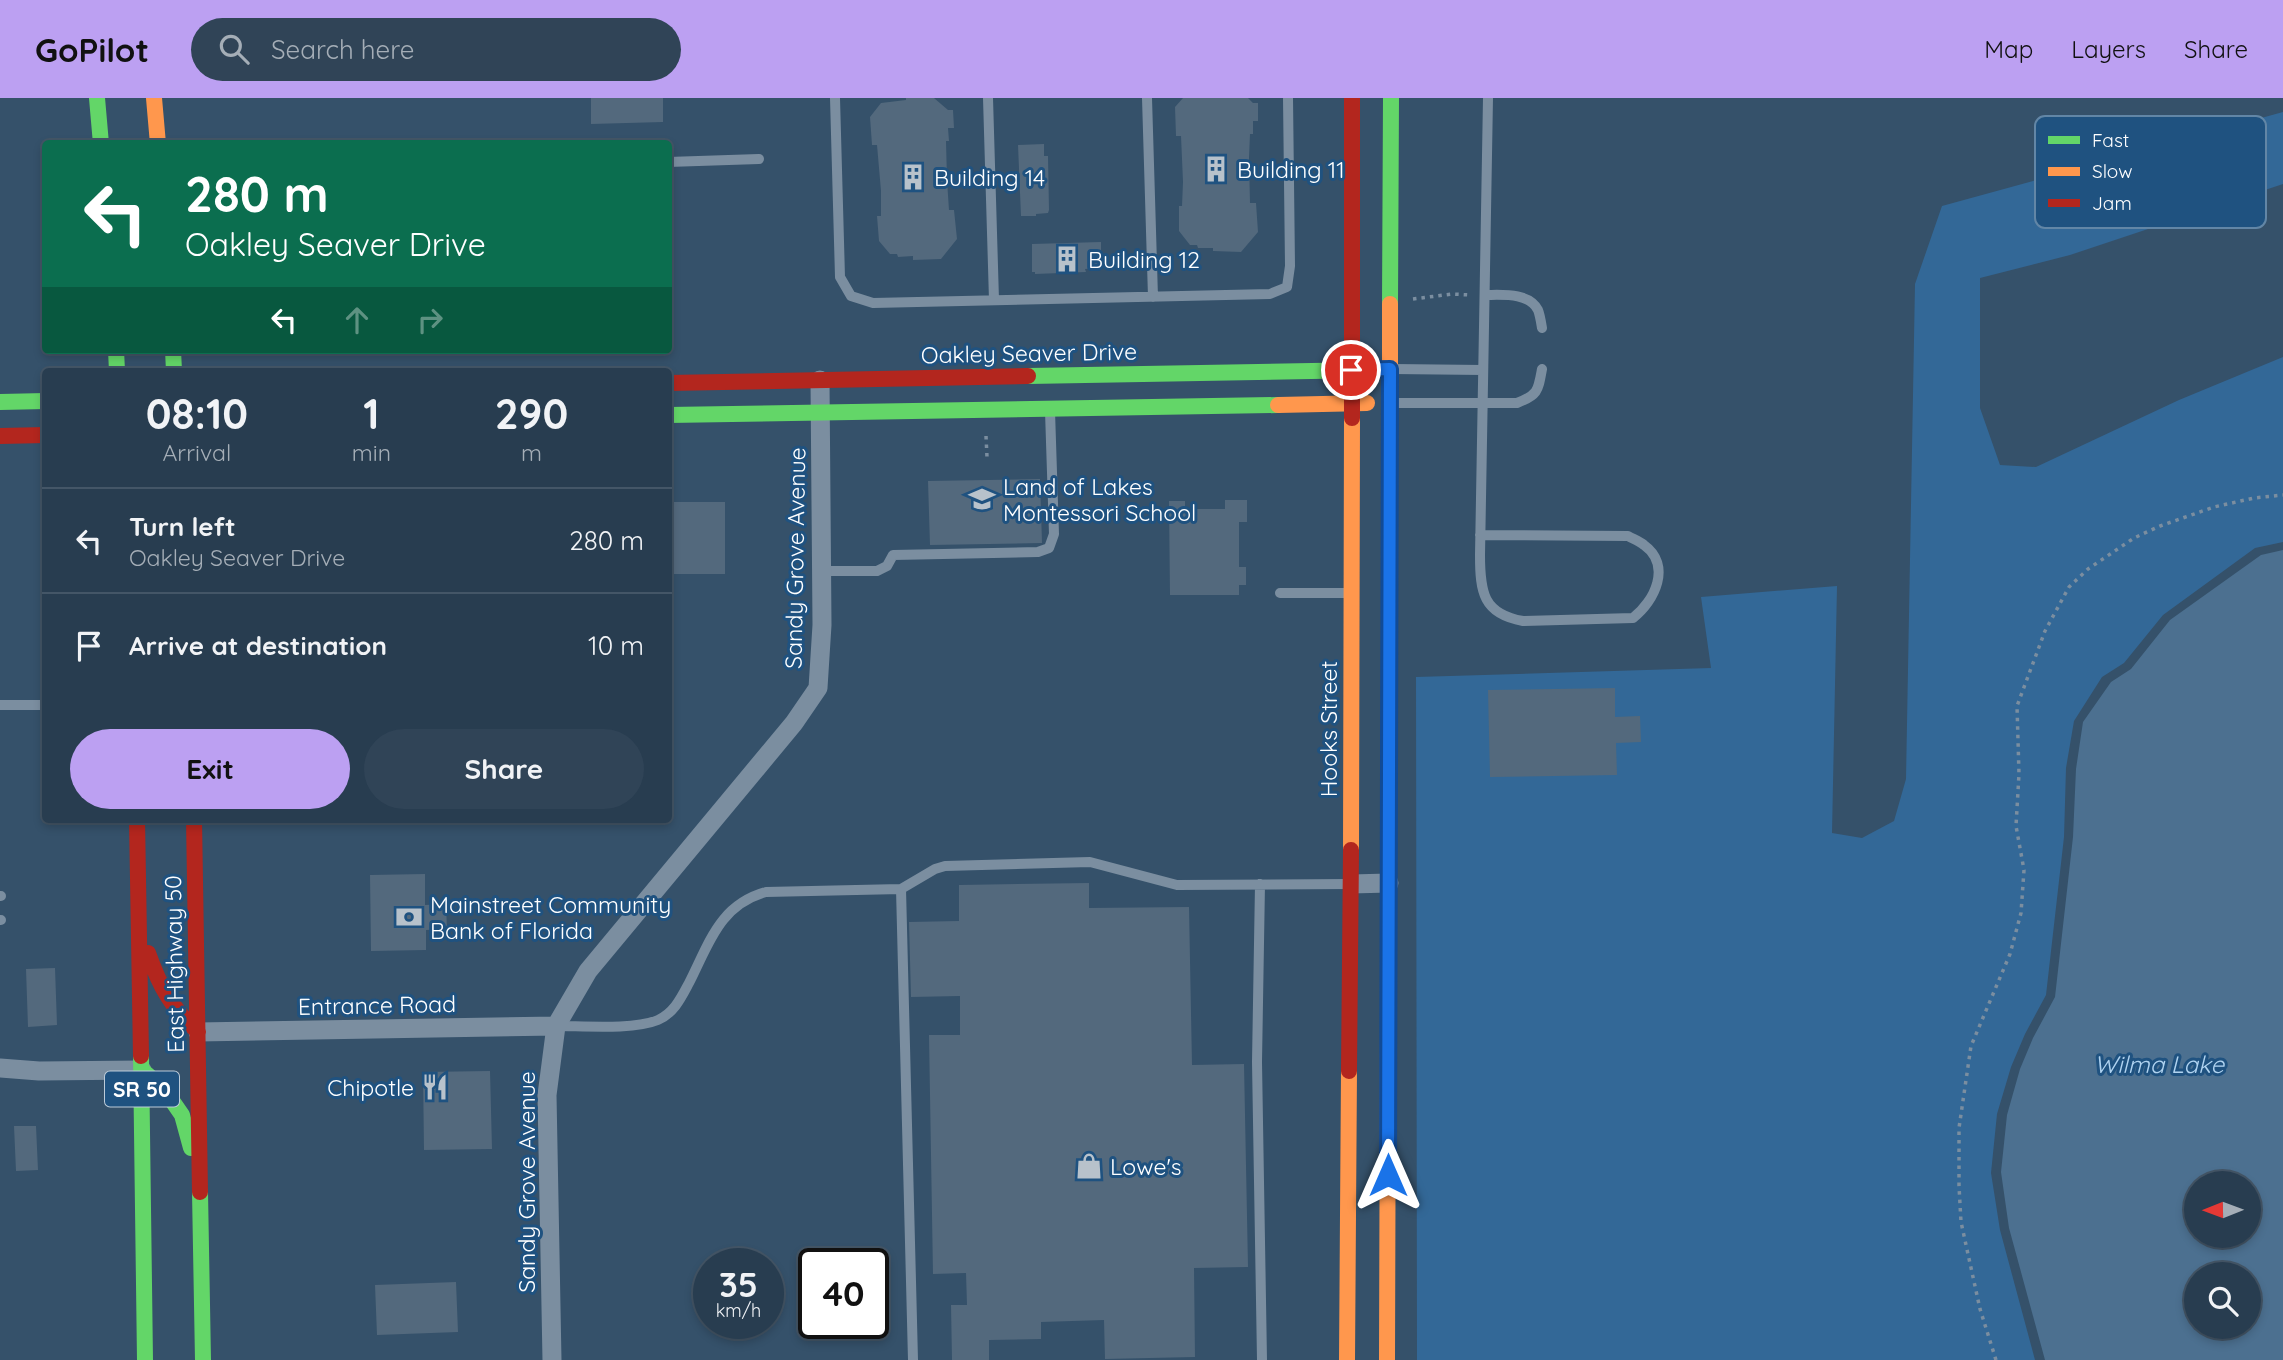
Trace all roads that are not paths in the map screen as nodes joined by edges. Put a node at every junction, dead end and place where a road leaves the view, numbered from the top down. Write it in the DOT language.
graph roads {
  1 [pos="97,98"];
  2 [pos="154,98"];
  3 [pos="835,98"];
  4 [pos="988,98"];
  5 [pos="1147,98"];
  6 [pos="1288,98"];
  7 [pos="1352,98"];
  8 [pos="1391,98"];
  9 [pos="1488,98"];
  10 [pos="101,140"];
  11 [pos="158,140"];
  12 [pos="759,159"];
  13 [pos="672,162"];
  14 [pos="1485,295"];
  15 [pos="1153,297"];
  16 [pos="994,300"];
  17 [pos="1542,328"];
  18 [pos="1390,369"];
  19 [pos="1542,369"];
  20 [pos="1351,370"];
  21 [pos="1483,370"];
  22 [pos="1050,376"];
  23 [pos="820,380"];
  24 [pos="672,383"];
  25 [pos="42,401"];
  26 [pos="0,402"];
  27 [pos="1351,403"];
  28 [pos="1390,403"];
  29 [pos="1483,404"];
  30 [pos="1050,408"];
  31 [pos="820,412"];
  32 [pos="672,415"];
  33 [pos="42,435"];
  34 [pos="0,436"];
  35 [pos="1480,535"];
  36 [pos="822,571"];
  37 [pos="1280,593"];
  38 [pos="1350,593"];
  39 [pos="0,705"];
  40 [pos="42,705"];
  41 [pos="137,823"];
  42 [pos="194,823"];
  43 [pos="1389,883"];
  44 [pos="1259,884"];
  45 [pos="1350,884"];
  46 [pos="901,889"];
  47 [pos="140,930"];
  48 [pos="556,1026"];
  49 [pos="198,1032"];
  50 [pos="0,1068"];
  51 [pos="142,1070"];
  52 [pos="201,1185"];
  53 [pos="145,1360"];
  54 [pos="203,1360"];
  55 [pos="552,1360"];
  56 [pos="914,1360"];
  57 [pos="1262,1360"];
  58 [pos="1346,1360"];
  59 [pos="1387,1360"];
  1 -- 10 [label="main road"];
  2 -- 11 [label="main road"];
  3 -- 16 [label="lane"];
  4 -- 16 [label="lane"];
  5 -- 15 [label="lane"];
  6 -- 15 [label="lane"];
  7 -- 20 [label="main road, Hooks Street"];
  8 -- 18 [label="main road"];
  9 -- 14 [label="lane"];
  12 -- 13 [label="lane"];
  14 -- 17 [label="lane"];
  14 -- 21 [label="lane"];
  15 -- 16 [label="lane"];
  18 -- 20 [label="main road, Oakley Seaver Drive"];
  18 -- 21 [label="lane"];
  18 -- 28 [label="main road"];
  19 -- 29 [label="lane"];
  20 -- 22 [label="main road, Oakley Seaver Drive"];
  20 -- 27 [label="main road, Hooks Street"];
  21 -- 29 [label="lane"];
  22 -- 23 [label="main road, Oakley Seaver Drive"];
  22 -- 30 [label="street"];
  23 -- 24 [label="main road, Oakley Seaver Drive"];
  23 -- 31 [label="street, Sandy Grove Avenue"];
  25 -- 26 [label="main road"];
  27 -- 28 [label="main road"];
  27 -- 30 [label="main road"];
  27 -- 38 [label="main road, Hooks Street"];
  28 -- 29 [label="lane"];
  28 -- 43 [label="main road"];
  29 -- 35 [label="lane"];
  30 -- 31 [label="main road"];
  30 -- 36 [label="lane"];
  31 -- 32 [label="main road"];
  31 -- 36 [label="street, Sandy Grove Avenue"];
  33 -- 34 [label="main road"];
  35 -- 35 [label="lane"];
  36 -- 48 [label="street, Sandy Grove Avenue"];
  37 -- 38 [label="lane"];
  38 -- 45 [label="main road, Hooks Street"];
  39 -- 40 [label="lane"];
  41 -- 47 [label="main road, East Highway 50 / SR 50"];
  42 -- 49 [label="main road, East Highway 50 / SR 50"];
  43 -- 45 [label="street"];
  43 -- 59 [label="main road"];
  44 -- 45 [label="lane"];
  44 -- 46 [label="lane"];
  44 -- 57 [label="lane"];
  45 -- 58 [label="main road, Hooks Street"];
  46 -- 48 [label="lane"];
  46 -- 56 [label="lane"];
  47 -- 49 [label="main road"];
  47 -- 51 [label="main road, East Highway 50 / SR 50"];
  48 -- 49 [label="street, Entrance Road"];
  48 -- 55 [label="street, Sandy Grove Avenue"];
  49 -- 52 [label="main road, East Highway 50 / SR 50"];
  50 -- 51 [label="street"];
  51 -- 52 [label="main road"];
  51 -- 53 [label="main road, East Highway 50 / SR 50"];
  52 -- 54 [label="main road, East Highway 50 / SR 50"];
}
